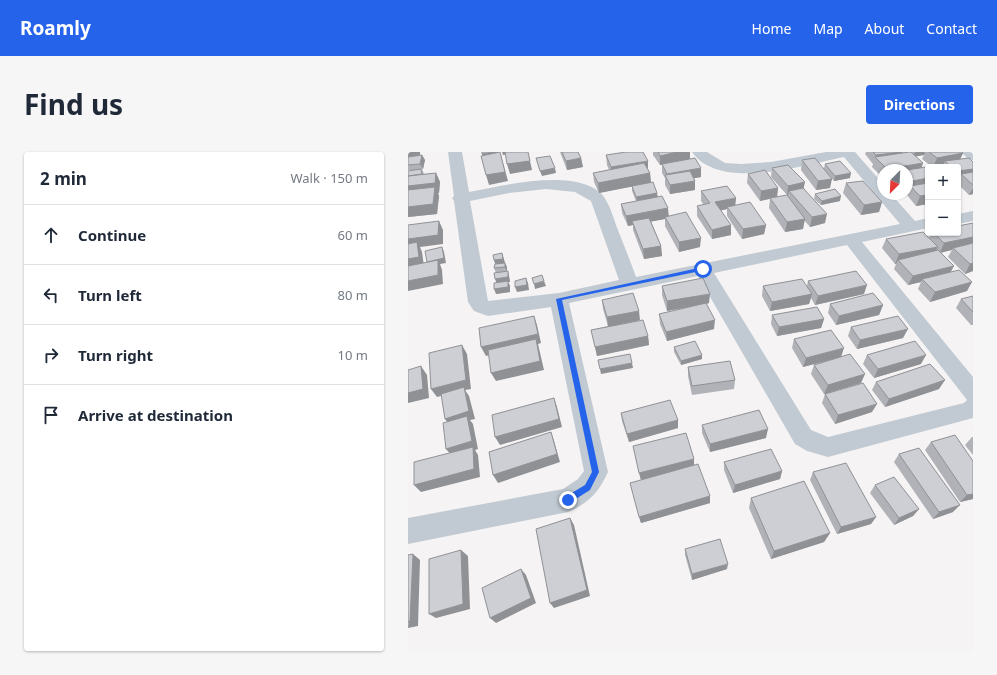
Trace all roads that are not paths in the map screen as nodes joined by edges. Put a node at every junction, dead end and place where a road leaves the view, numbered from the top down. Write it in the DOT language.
graph roads {
  1 [pos="455,152"];
  2 [pos="699,152"];
  3 [pos="847,152"];
  4 [pos="968,152"];
  5 [pos="973,156"];
  6 [pos="877,187"];
  7 [pos="460,198"];
  8 [pos="890,200"];
  9 [pos="973,216"];
  10 [pos="961,218"];
  11 [pos="920,225"];
  12 [pos="852,240"];
  13 [pos="703,269"];
  14 [pos="630,285"];
  15 [pos="559,299"];
  16 [pos="973,393"];
  17 [pos="973,407"];
  18 [pos="408,531"];
  1 -- 7 [label="street"];
  2 -- 3 [label="street"];
  3 -- 6 [label="street"];
  4 -- 5 [label="street"];
  7 -- 14 [label="street"];
  7 -- 15 [label="street"];
  8 -- 11 [label="street"];
  9 -- 10 [label="street"];
  11 -- 12 [label="street"];
  12 -- 13 [label="street"];
  12 -- 16 [label="street"];
  13 -- 14 [label="street"];
  13 -- 17 [label="street"];
  14 -- 15 [label="street"];
  15 -- 18 [label="street"];
}
